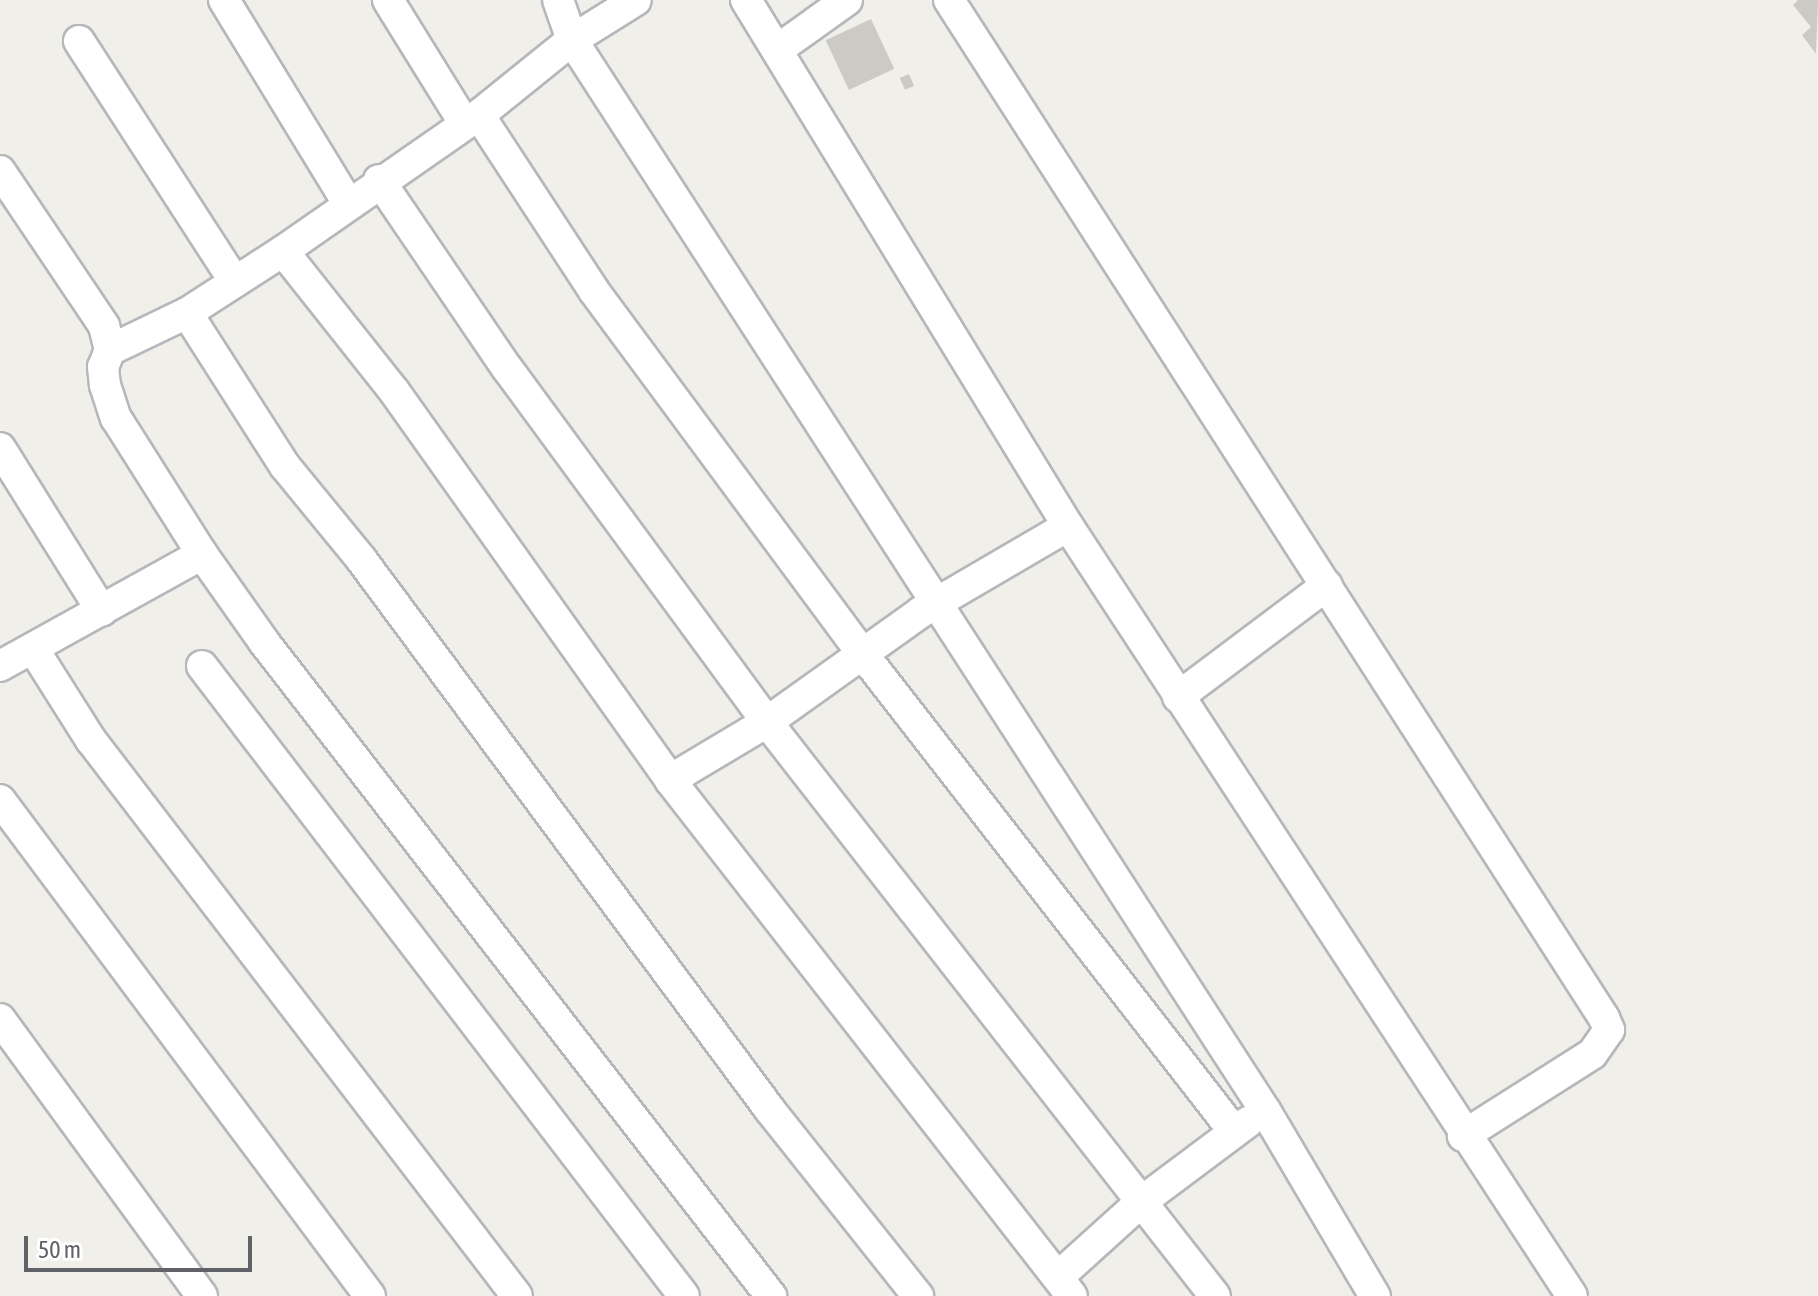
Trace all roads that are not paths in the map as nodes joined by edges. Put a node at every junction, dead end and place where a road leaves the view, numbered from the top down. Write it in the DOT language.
graph roads {
  1 [pos="224,0"];
  2 [pos="388,0"];
  3 [pos="558,0"];
  4 [pos="636,0"];
  5 [pos="746,0"];
  6 [pos="847,0"];
  7 [pos="949,0"];
  8 [pos="572,40"];
  9 [pos="79,41"];
  10 [pos="777,50"];
  11 [pos="472,120"];
  12 [pos="0,171"];
  13 [pos="379,180"];
  14 [pos="348,203"];
  15 [pos="283,251"];
  16 [pos="235,282"];
  17 [pos="187,313"];
  18 [pos="110,350"];
  19 [pos="0,448"];
  20 [pos="1068,526"];
  21 [pos="202,554"];
  22 [pos="1327,585"];
  23 [pos="941,604"];
  24 [pos="102,611"];
  25 [pos="34,650"];
  26 [pos="862,653"];
  27 [pos="0,666"];
  28 [pos="202,666"];
  29 [pos="1178,697"];
  30 [pos="767,722"];
  31 [pos="670,780"];
  32 [pos="0,800"];
  33 [pos="0,1019"];
  34 [pos="1266,1112"];
  35 [pos="1233,1130"];
  36 [pos="1463,1136"];
  37 [pos="1141,1202"];
  38 [pos="1065,1287"];
  39 [pos="202,1296"];
  40 [pos="370,1296"];
  41 [pos="517,1296"];
  42 [pos="684,1296"];
  43 [pos="771,1296"];
  44 [pos="918,1296"];
  45 [pos="1215,1296"];
  46 [pos="1375,1296"];
  47 [pos="1572,1296"];
  1 -- 14 [label="street"];
  2 -- 11 [label="street"];
  3 -- 8 [label="street"];
  4 -- 8 [label="street"];
  5 -- 10 [label="street"];
  6 -- 10 [label="street"];
  7 -- 22 [label="street"];
  8 -- 11 [label="street"];
  8 -- 23 [label="street"];
  9 -- 16 [label="street"];
  10 -- 20 [label="street"];
  11 -- 13 [label="street"];
  11 -- 26 [label="street"];
  12 -- 18 [label="street"];
  13 -- 14 [label="street"];
  13 -- 30 [label="street"];
  14 -- 15 [label="street"];
  15 -- 16 [label="street"];
  15 -- 31 [label="street"];
  16 -- 17 [label="street"];
  17 -- 18 [label="street"];
  17 -- 44 [label="street"];
  18 -- 21 [label="street"];
  19 -- 24 [label="street"];
  20 -- 23 [label="street"];
  20 -- 29 [label="street"];
  21 -- 24 [label="street"];
  21 -- 43 [label="street"];
  22 -- 29 [label="street"];
  22 -- 36 [label="street"];
  23 -- 26 [label="street"];
  23 -- 34 [label="street"];
  24 -- 25 [label="street"];
  25 -- 27 [label="street"];
  25 -- 41 [label="street"];
  26 -- 30 [label="street"];
  26 -- 35 [label="street"];
  28 -- 42 [label="street"];
  29 -- 36 [label="street"];
  30 -- 31 [label="street"];
  30 -- 37 [label="street"];
  31 -- 38 [label="street"];
  32 -- 40 [label="street"];
  33 -- 39 [label="street"];
  34 -- 35 [label="street"];
  34 -- 46 [label="street"];
  35 -- 37 [label="street"];
  36 -- 47 [label="street"];
  37 -- 38 [label="street"];
  37 -- 45 [label="street"];
}
